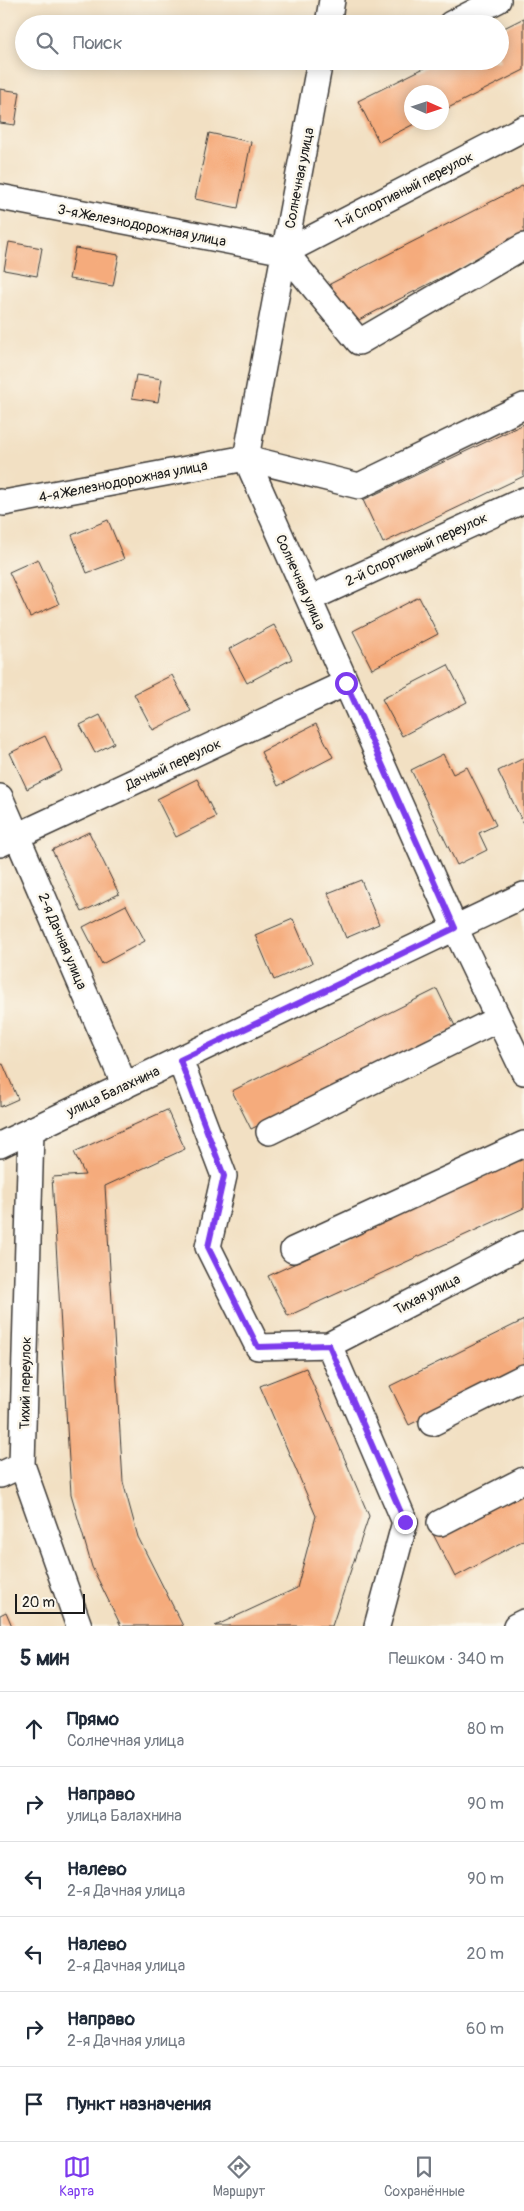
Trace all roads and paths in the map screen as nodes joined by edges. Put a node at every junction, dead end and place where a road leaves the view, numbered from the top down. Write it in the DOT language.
graph roads {
  1 [pos="332,0"];
  2 [pos="498,0"];
  3 [pos="330,15"];
  4 [pos="469,15"];
  5 [pos="318,70"];
  6 [pos="524,128"];
  7 [pos="0,197"];
  8 [pos="524,246"];
  9 [pos="285,252"];
  10 [pos="524,406"];
  11 [pos="246,458"];
  12 [pos="524,500"];
  13 [pos="2,504"];
  14 [pos="309,599"];
  15 [pos="346,683"];
  16 [pos="0,797"];
  17 [pos="9,840"];
  18 [pos="524,895"];
  19 [pos="455,928"];
  20 [pos="498,1019"];
  21 [pos="180,1060"];
  22 [pos="524,1072"];
  23 [pos="125,1086"];
  24 [pos="31,1130"];
  25 [pos="269,1132"];
  26 [pos="524,1144"];
  27 [pos="0,1145"];
  28 [pos="524,1244"];
  29 [pos="293,1250"];
  30 [pos="329,1345"];
  31 [pos="524,1377"];
  32 [pos="432,1423"];
  33 [pos="22,1465"];
  34 [pos="0,1475"];
  35 [pos="524,1480"];
  36 [pos="440,1523"];
  37 [pos="524,1622"];
  38 [pos="79,1626"];
  39 [pos="377,1626"];
  40 [pos="516,1626"];
  1 -- 3 [label="street"];
  2 -- 4 [label="street"];
  5 -- 9 [label="street, Солнечная улица"];
  6 -- 9 [label="street, 1-й Спортивный переулок"];
  7 -- 9 [label="street, 3-я Железнодорожная улица"];
  8 -- 9 [label="street"];
  9 -- 11 [label="street, Солнечная улица"];
  10 -- 11 [label="street"];
  11 -- 13 [label="street, 4-я Железнодорожная улица"];
  11 -- 14 [label="street, Солнечная улица"];
  12 -- 14 [label="street, 2-й Спортивный переулок"];
  14 -- 15 [label="street, Солнечная улица"];
  15 -- 17 [label="street, Дачный переулок"];
  15 -- 19 [label="street, Солнечная улица"];
  16 -- 17 [label="street, 2-я Дачная улица"];
  17 -- 23 [label="street, 2-я Дачная улица"];
  18 -- 19 [label="street, улица Балахнина"];
  19 -- 20 [label="street, Солнечная улица"];
  19 -- 21 [label="street, улица Балахнина"];
  20 -- 22 [label="street, Солнечная улица"];
  20 -- 25 [label="street"];
  21 -- 23 [label="street, улица Балахнина"];
  21 -- 30 [label="street"];
  23 -- 24 [label="street, улица Балахнина"];
  24 -- 27 [label="street, улица Балахнина"];
  24 -- 33 [label="street, Тихий переулок"];
  26 -- 29 [label="street"];
  28 -- 30 [label="street, Тихая улица"];
  30 -- 39 [label="street"];
  31 -- 32 [label="street"];
  33 -- 34 [label="street"];
  33 -- 38 [label="street, Тихий переулок"];
  35 -- 36 [label="street"];
  37 -- 40 [label="street"];
}
